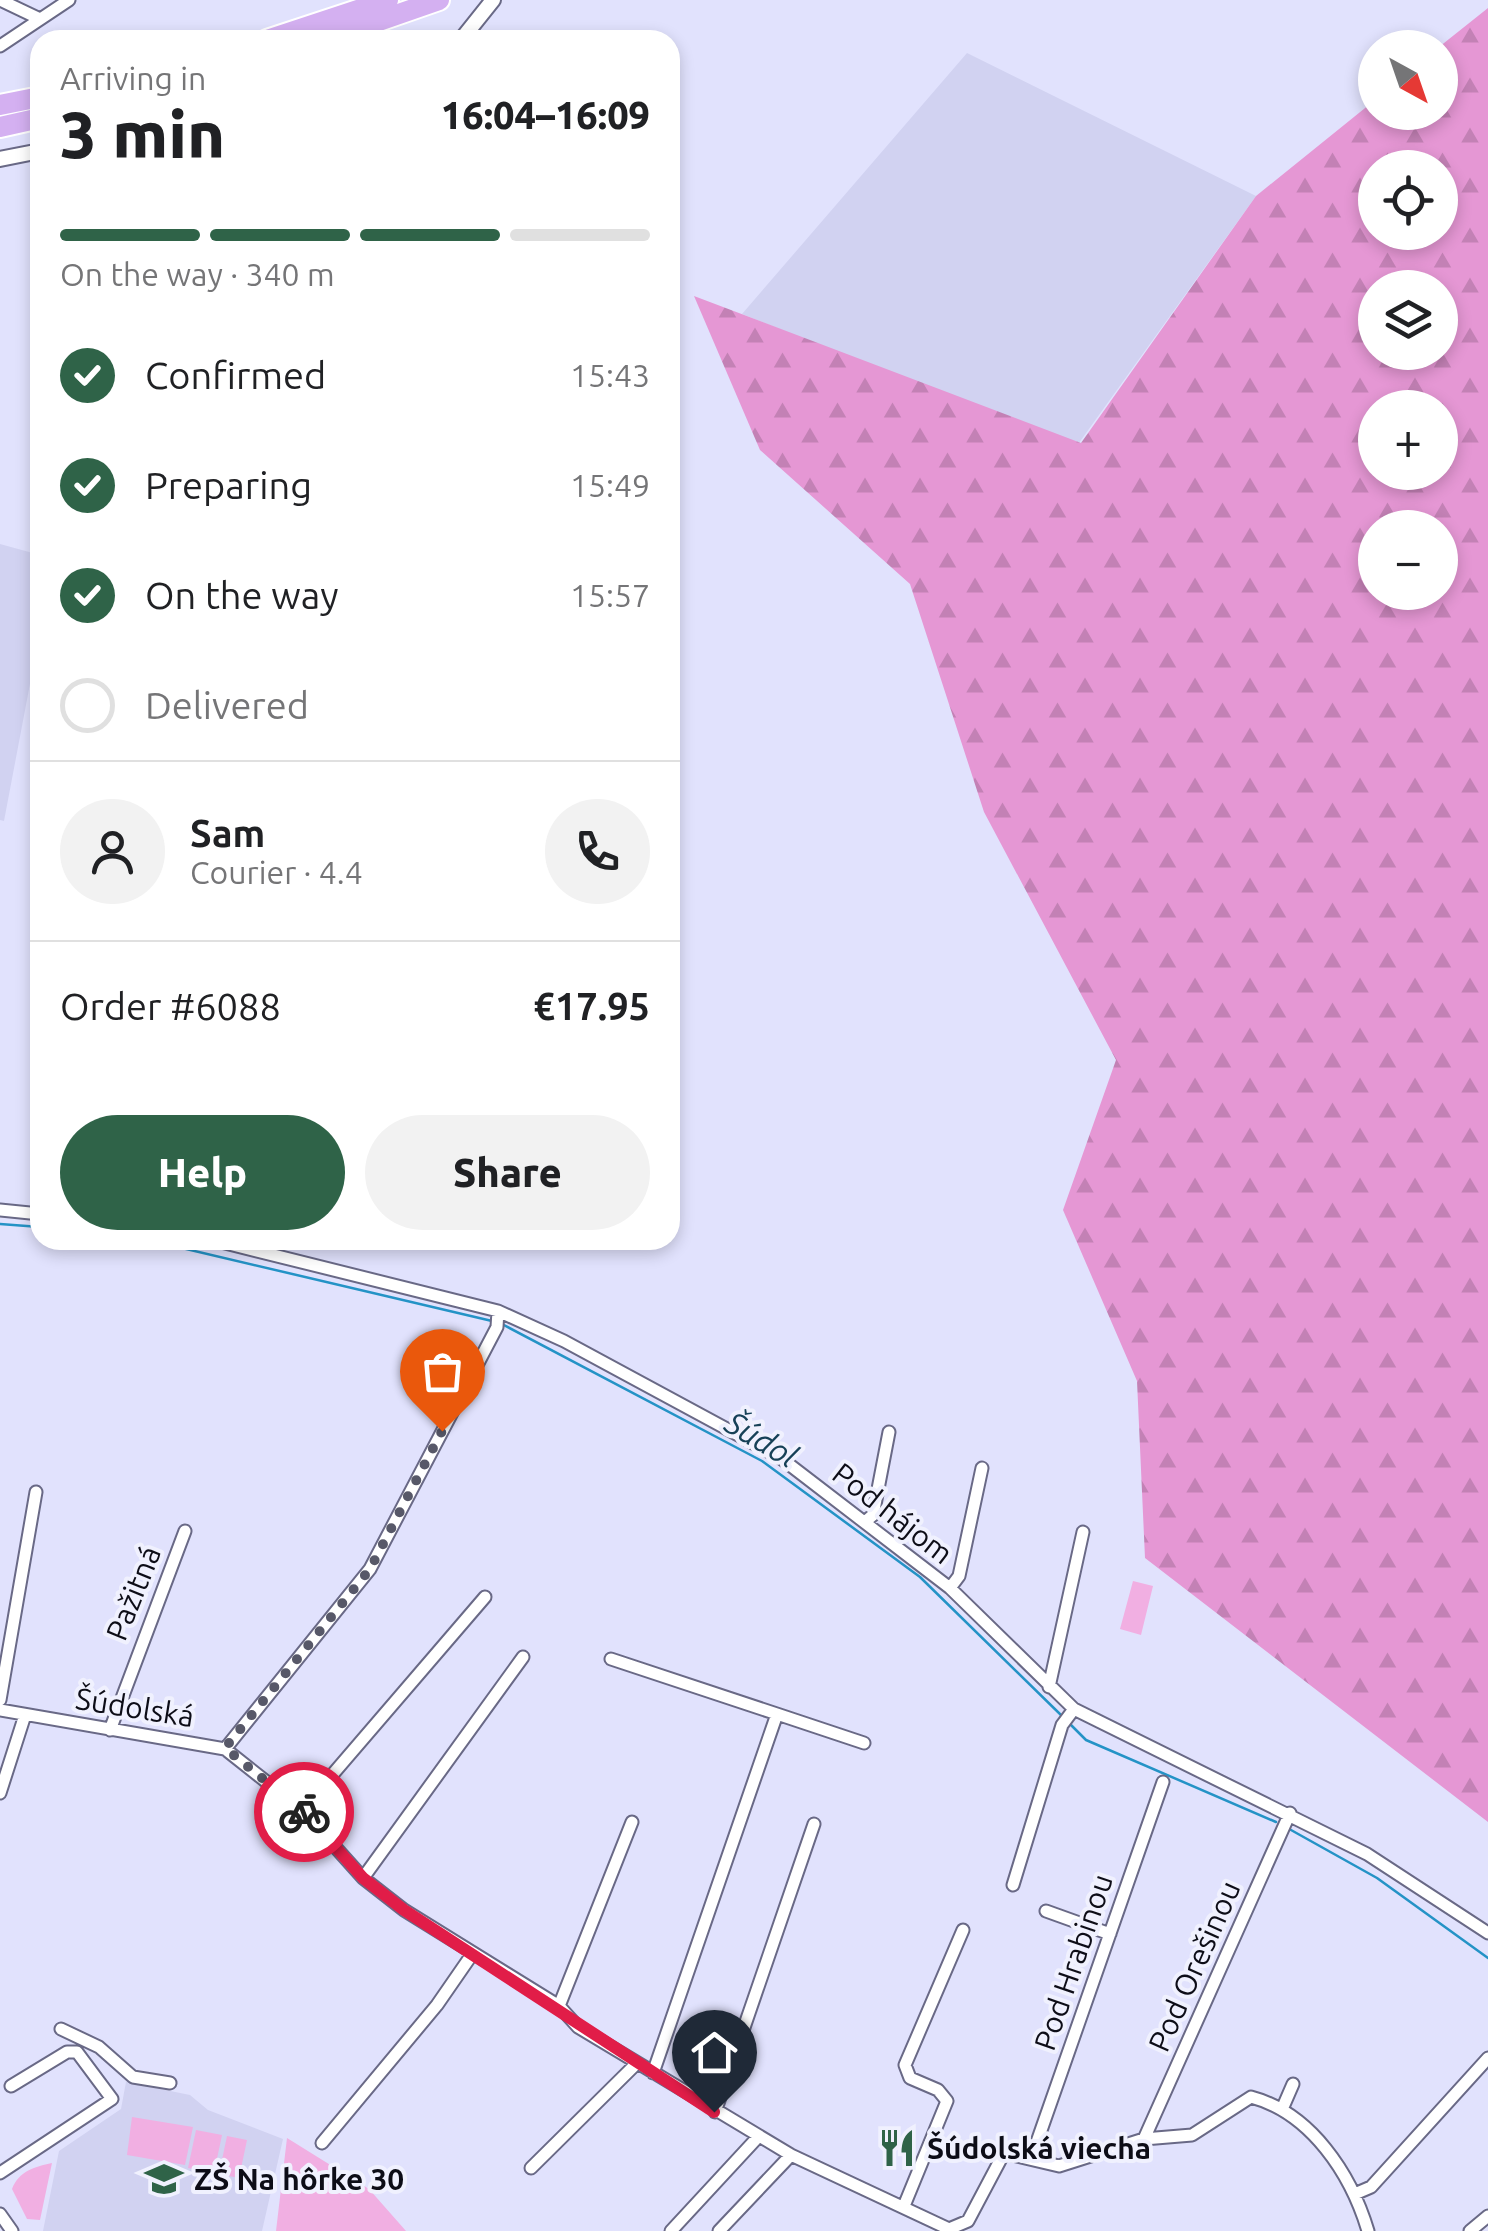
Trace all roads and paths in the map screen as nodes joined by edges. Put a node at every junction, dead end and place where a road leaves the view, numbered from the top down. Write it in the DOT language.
graph roads {
  1 [pos="0,0"];
  2 [pos="70,0"];
  3 [pos="388,0"];
  4 [pos="439,0"];
  5 [pos="493,0"];
  6 [pos="40,19"];
  7 [pos="298,30"];
  8 [pos="353,30"];
  9 [pos="469,30"];
  10 [pos="0,46"];
  11 [pos="30,100"];
  12 [pos="0,105"];
  13 [pos="30,120"];
  14 [pos="0,127"];
  15 [pos="30,152"];
  16 [pos="0,160"];
  17 [pos="0,1210"];
  18 [pos="30,1213"];
  19 [pos="249,1250"];
  20 [pos="498,1318"];
  21 [pos="890,1432"];
  22 [pos="982,1468"];
  23 [pos="36,1492"];
  24 [pos="866,1522"];
  25 [pos="184,1531"];
  26 [pos="1083,1532"];
  27 [pos="950,1588"];
  28 [pos="485,1597"];
  29 [pos="524,1658"];
  30 [pos="610,1659"];
  31 [pos="1049,1686"];
  32 [pos="0,1700"];
  33 [pos="0,1710"];
  34 [pos="25,1714"];
  35 [pos="778,1714"];
  36 [pos="1068,1716"];
  37 [pos="110,1730"];
  38 [pos="864,1743"];
  39 [pos="225,1748"];
  40 [pos="1163,1782"];
  41 [pos="0,1793"];
  42 [pos="302,1810"];
  43 [pos="1290,1813"];
  44 [pos="632,1822"];
  45 [pos="814,1824"];
  46 [pos="363,1878"];
  47 [pos="1012,1885"];
  48 [pos="1046,1911"];
  49 [pos="963,1930"];
  50 [pos="1488,1932"];
  51 [pos="1110,1934"];
  52 [pos="473,1953"];
  53 [pos="558,2006"];
  54 [pos="61,2029"];
  55 [pos="82,2039"];
  56 [pos="76,2052"];
  57 [pos="1488,2058"];
  58 [pos="637,2063"];
  59 [pos="653,2074"];
  60 [pos="170,2083"];
  61 [pos="1294,2084"];
  62 [pos="12,2086"];
  63 [pos="1282,2107"];
  64 [pos="714,2112"];
  65 [pos="758,2137"];
  66 [pos="1144,2139"];
  67 [pos="322,2143"];
  68 [pos="791,2155"];
  69 [pos="1031,2159"];
  70 [pos="531,2168"];
  71 [pos="0,2173"];
  72 [pos="1357,2193"];
  73 [pos="904,2206"];
  74 [pos="0,2214"];
  75 [pos="1488,2216"];
  76 [pos="949,2230"];
  77 [pos="12,2231"];
  78 [pos="671,2231"];
  79 [pos="718,2231"];
  80 [pos="1368,2231"];
  81 [pos="1470,2231"];
  1 -- 6 [label="street"];
  2 -- 6 [label="street"];
  3 -- 7 [label="highway"];
  4 -- 8 [label="highway"];
  5 -- 9 [label="street"];
  6 -- 10 [label="street"];
  11 -- 12 [label="highway"];
  13 -- 14 [label="highway"];
  15 -- 16 [label="street"];
  17 -- 18 [label="street"];
  19 -- 20 [label="street, Pod hájom"];
  20 -- 24 [label="street, Pod hájom"];
  20 -- 39 [label="street"];
  21 -- 24 [label="street"];
  22 -- 27 [label="street"];
  23 -- 32 [label="street"];
  24 -- 27 [label="street, Pod hájom"];
  25 -- 37 [label="street, Pažitná"];
  26 -- 31 [label="street"];
  27 -- 31 [label="street, Pod hájom"];
  28 -- 42 [label="street"];
  29 -- 46 [label="street"];
  30 -- 35 [label="street"];
  31 -- 36 [label="street, Pod hájom"];
  33 -- 34 [label="street, Šúdolská"];
  34 -- 37 [label="street, Šúdolská"];
  34 -- 41 [label="street"];
  35 -- 38 [label="street"];
  35 -- 59 [label="street"];
  36 -- 43 [label="street, Pod hájom"];
  36 -- 47 [label="street"];
  37 -- 39 [label="street, Šúdolská"];
  39 -- 42 [label="street, Šúdolská"];
  40 -- 51 [label="street, Pod Hrabinou"];
  42 -- 46 [label="street, Šúdolská"];
  43 -- 50 [label="street, Pod hájom"];
  43 -- 66 [label="street, Pod Orešinou"];
  44 -- 53 [label="street"];
  45 -- 64 [label="street"];
  46 -- 52 [label="street, Šúdolská"];
  48 -- 51 [label="street"];
  49 -- 73 [label="street"];
  51 -- 69 [label="street, Pod Hrabinou"];
  52 -- 53 [label="street, Šúdolská"];
  52 -- 67 [label="street"];
  53 -- 58 [label="street, Šúdolská"];
  54 -- 55 [label="street"];
  55 -- 56 [label="street"];
  55 -- 60 [label="street"];
  56 -- 62 [label="street"];
  56 -- 71 [label="street"];
  57 -- 72 [label="street"];
  58 -- 59 [label="street, Šúdolská"];
  58 -- 70 [label="street"];
  59 -- 64 [label="street, Šúdolská"];
  61 -- 63 [label="street"];
  63 -- 66 [label="street"];
  63 -- 72 [label="street"];
  64 -- 65 [label="street, Šúdolská"];
  65 -- 68 [label="street, Šúdolská"];
  65 -- 78 [label="street"];
  66 -- 69 [label="street"];
  68 -- 73 [label="street, Šúdolská"];
  68 -- 79 [label="street"];
  69 -- 76 [label="street"];
  72 -- 80 [label="street"];
  73 -- 76 [label="street, Šúdolská"];
  74 -- 77 [label="street"];
  75 -- 81 [label="street"];
}
